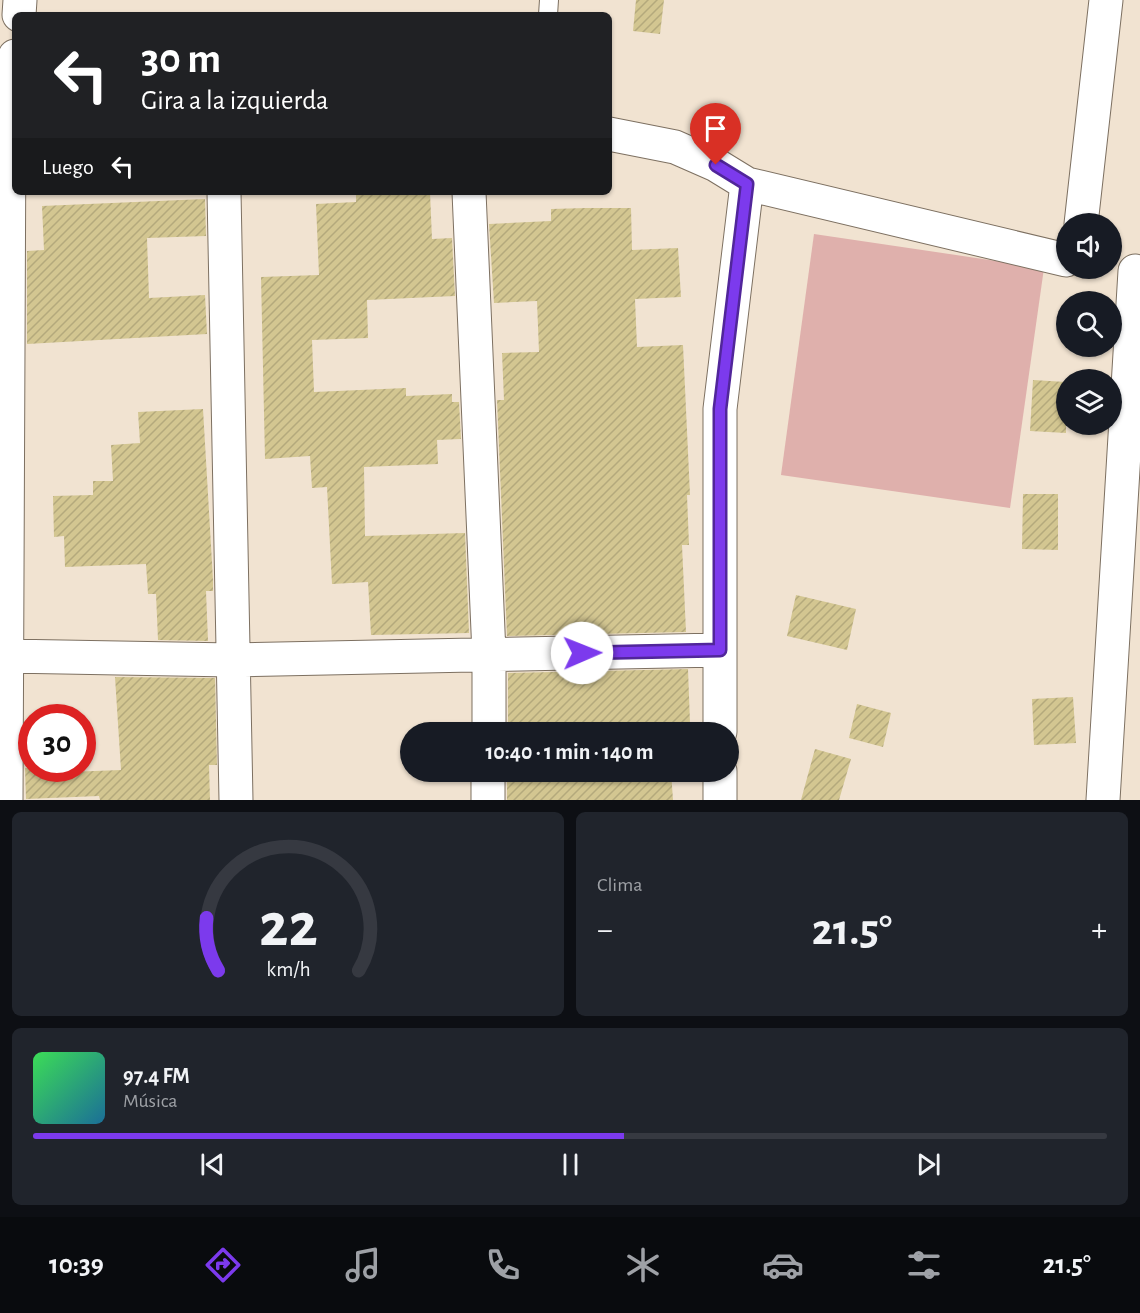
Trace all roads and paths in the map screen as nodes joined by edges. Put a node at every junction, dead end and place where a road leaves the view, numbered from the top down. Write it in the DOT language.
graph roads {
  1 [pos="1106,0"];
  2 [pos="12,121"];
  3 [pos="612,135"];
  4 [pos="747,184"];
  5 [pos="224,195"];
  6 [pos="469,195"];
  7 [pos="1082,213"];
  8 [pos="1056,258"];
  9 [pos="1129,270"];
  10 [pos="4,428"];
  11 [pos="4,642"];
  12 [pos="720,650"];
  13 [pos="489,654"];
  14 [pos="232,660"];
  15 [pos="489,722"];
  16 [pos="720,722"];
  17 [pos="488,782"];
  18 [pos="720,782"];
  19 [pos="6,800"];
  20 [pos="236,800"];
  21 [pos="488,800"];
  22 [pos="720,800"];
  23 [pos="1103,800"];
  1 -- 7 [label="street"];
  2 -- 10 [label="street"];
  3 -- 4 [label="street"];
  4 -- 8 [label="street"];
  4 -- 12 [label="street"];
  5 -- 14 [label="street"];
  6 -- 13 [label="street"];
  9 -- 23 [label="street"];
  10 -- 11 [label="street"];
  11 -- 14 [label="street"];
  11 -- 19 [label="street"];
  12 -- 13 [label="street"];
  12 -- 16 [label="street"];
  13 -- 14 [label="street"];
  13 -- 15 [label="street"];
  14 -- 20 [label="street"];
  17 -- 21 [label="street"];
  18 -- 22 [label="street"];
}
